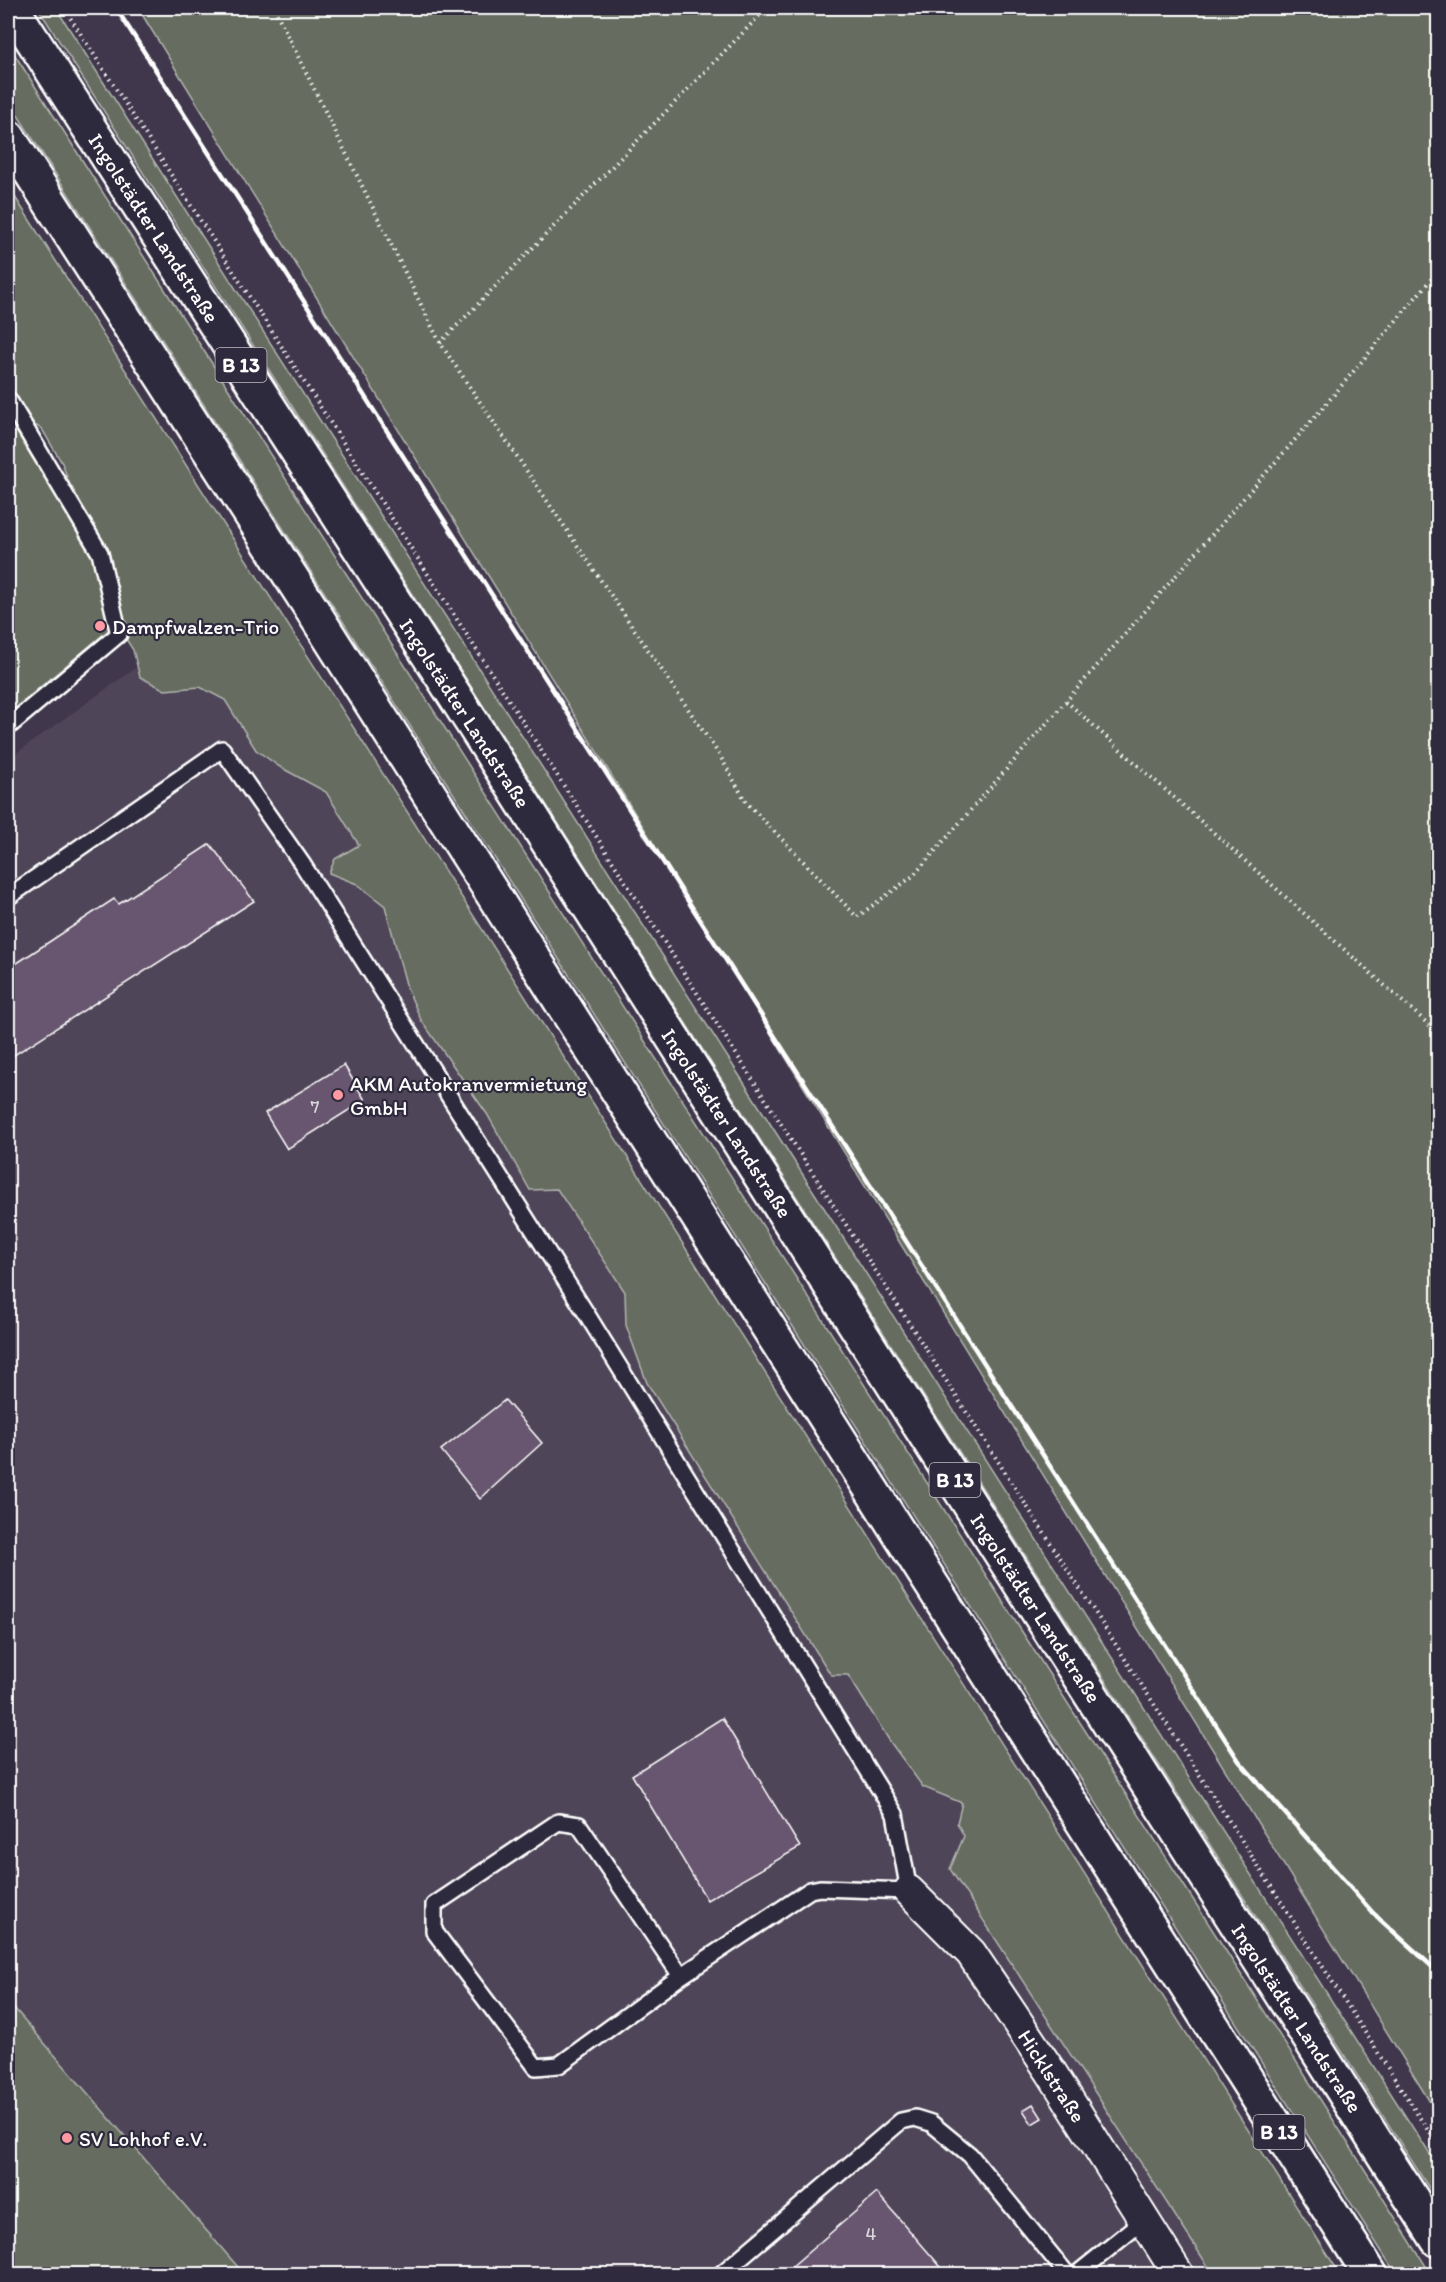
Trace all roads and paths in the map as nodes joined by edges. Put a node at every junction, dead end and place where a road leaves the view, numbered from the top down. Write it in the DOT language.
graph roads {
  1 [pos="12,8"];
  2 [pos="64,8"];
  3 [pos="274,8"];
  4 [pos="767,8"];
  5 [pos="8,137"];
  6 [pos="1438,271"];
  7 [pos="440,343"];
  8 [pos="8,399"];
  9 [pos="1066,702"];
  10 [pos="8,727"];
  11 [pos="8,897"];
  12 [pos="1438,1033"];
  13 [pos="909,1891"];
  14 [pos="681,1976"];
  15 [pos="1438,2146"];
  16 [pos="1144,2220"];
  17 [pos="1438,2240"];
  18 [pos="722,2274"];
  19 [pos="1067,2274"];
  20 [pos="1077,2274"];
  21 [pos="1178,2274"];
  22 [pos="1370,2274"];
  1 -- 17 [label="main road, Ingolstädter Landstraße / B 13"];
  2 -- 15 [label="path"];
  3 -- 7 [label="path"];
  4 -- 7 [label="path"];
  5 -- 22 [label="main road, B 13"];
  6 -- 9 [label="path"];
  7 -- 9 [label="path"];
  8 -- 10 [label="lane"];
  9 -- 12 [label="path"];
  11 -- 13 [label="lane"];
  13 -- 14 [label="lane"];
  13 -- 16 [label="street, Hicklstraße"];
  14 -- 14 [label="lane"];
  16 -- 20 [label="lane"];
  16 -- 21 [label="street, Hicklstraße"];
  18 -- 19 [label="lane"];
}
